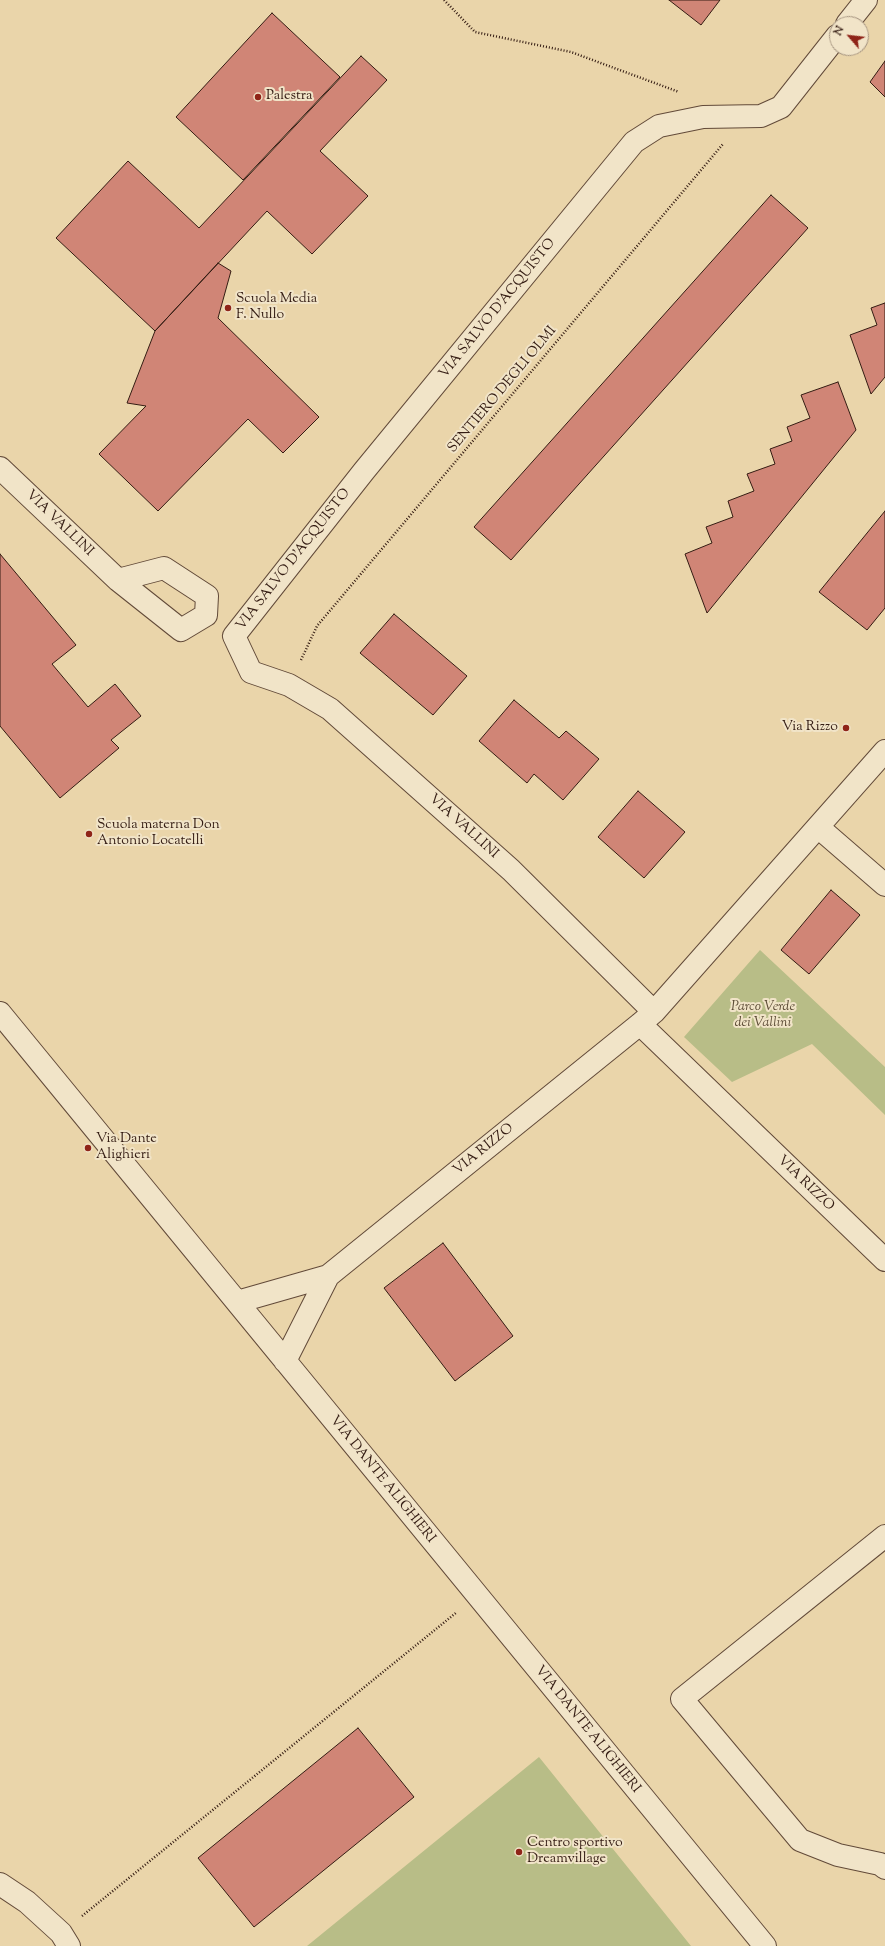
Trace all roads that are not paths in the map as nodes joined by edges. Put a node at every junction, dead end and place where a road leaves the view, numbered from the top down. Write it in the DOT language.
graph roads {
  1 [pos="866,0"];
  2 [pos="853,16"];
  3 [pos="829,46"];
  4 [pos="0,468"];
  5 [pos="118,580"];
  6 [pos="251,672"];
  7 [pos="885,751"];
  8 [pos="818,827"];
  9 [pos="885,885"];
  10 [pos="0,1013"];
  11 [pos="647,1018"];
  12 [pos="885,1260"];
  13 [pos="328,1276"];
  14 [pos="237,1302"];
  15 [pos="285,1361"];
  16 [pos="885,1536"];
  17 [pos="885,1868"];
  18 [pos="0,1884"];
  19 [pos="65,1939"];
  20 [pos="765,1946"];
  1 -- 2 [label="street"];
  3 -- 6 [label="street, VIA SALVO D'ACQUISTO"];
  4 -- 5 [label="street, VIA VALLINI"];
  5 -- 5 [label="street, VIA VALLINI"];
  6 -- 11 [label="street, VIA VALLINI"];
  7 -- 8 [label="street, VIA RIZZO"];
  8 -- 9 [label="street"];
  8 -- 11 [label="street, VIA RIZZO"];
  10 -- 14 [label="street, VIA DANTE ALIGHIERI"];
  11 -- 12 [label="street, VIA RIZZO"];
  11 -- 13 [label="street, VIA RIZZO"];
  13 -- 14 [label="street, VIA RIZZO"];
  13 -- 15 [label="street, VIA RIZZO"];
  14 -- 15 [label="street, VIA DANTE ALIGHIERI"];
  15 -- 20 [label="street, VIA DANTE ALIGHIERI"];
  16 -- 17 [label="street"];
  18 -- 19 [label="street"];
}
